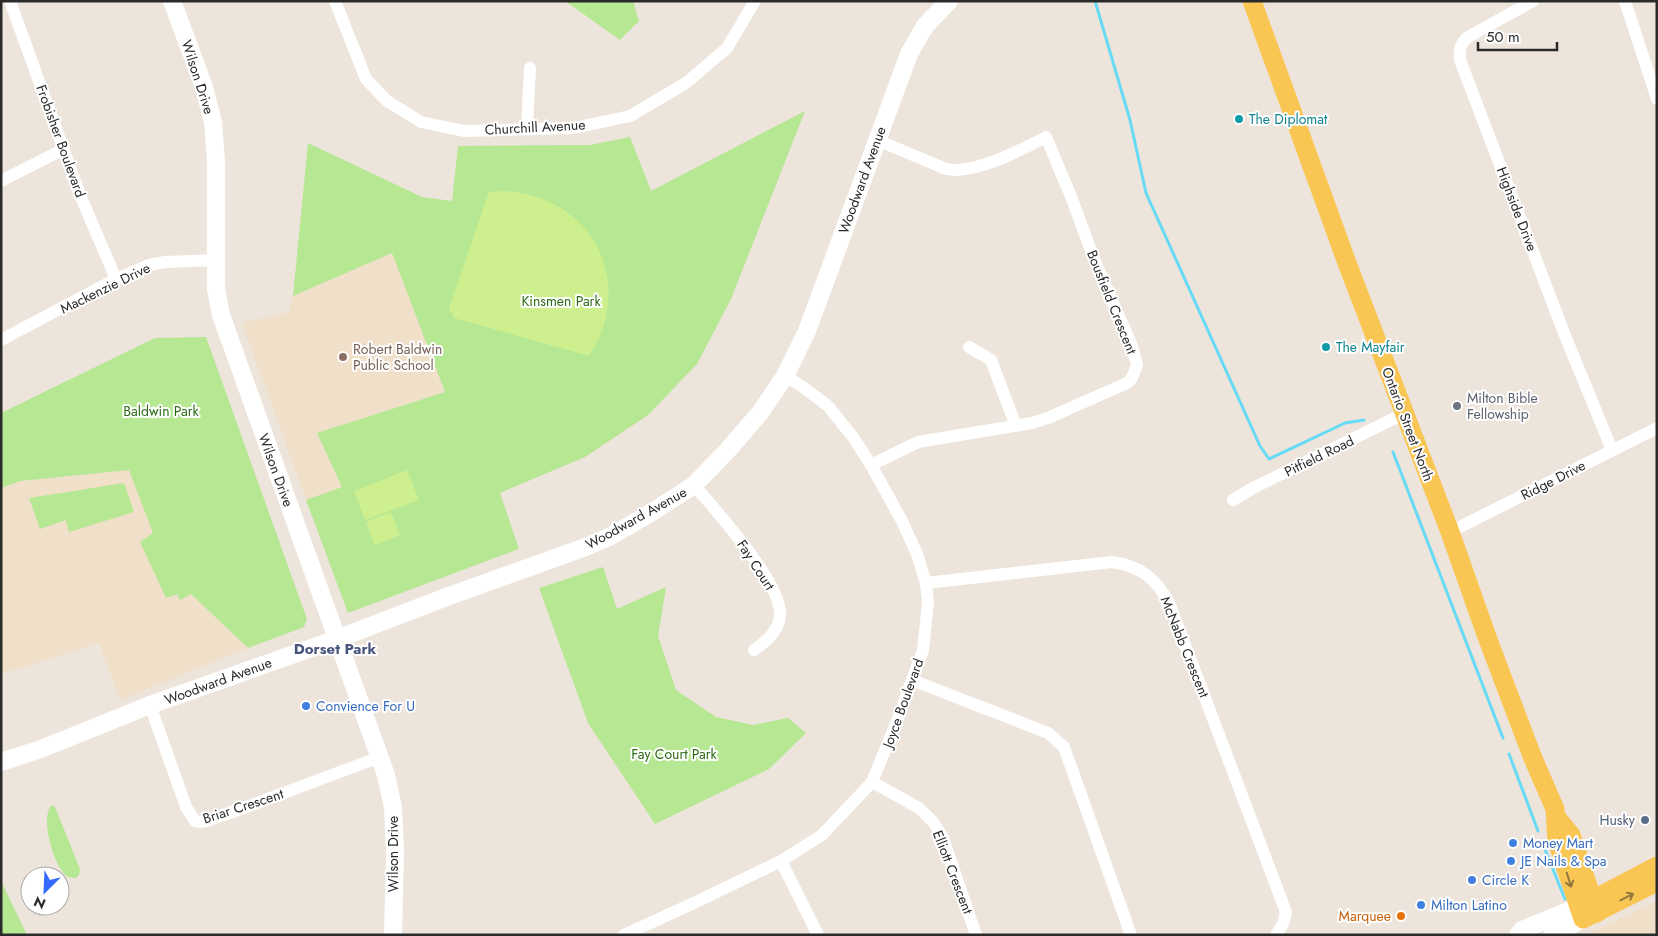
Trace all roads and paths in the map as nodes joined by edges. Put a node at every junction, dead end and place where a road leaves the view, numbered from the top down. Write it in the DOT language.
graph roads {
  1 [pos="172,1"];
  2 [pos="335,1"];
  3 [pos="755,1"];
  4 [pos="1252,1"];
  5 [pos="1533,1"];
  6 [pos="1625,1"];
  7 [pos="944,2"];
  8 [pos="8,8"];
  9 [pos="530,68"];
  10 [pos="1657,100"];
  11 [pos="528,129"];
  12 [pos="877,140"];
  13 [pos="64,149"];
  14 [pos="1,181"];
  15 [pos="216,260"];
  16 [pos="116,279"];
  17 [pos="1,340"];
  18 [pos="970,347"];
  19 [pos="785,376"];
  20 [pos="1405,413"];
  21 [pos="1016,426"];
  22 [pos="1657,428"];
  23 [pos="1612,450"];
  24 [pos="871,465"];
  25 [pos="694,485"];
  26 [pos="1233,500"];
  27 [pos="1450,532"];
  28 [pos="926,583"];
  29 [pos="337,639"];
  30 [pos="754,650"];
  31 [pos="912,680"];
  32 [pos="150,705"];
  33 [pos="380,757"];
  34 [pos="1,762"];
  35 [pos="872,782"];
  36 [pos="781,861"];
  37 [pos="1657,866"];
  38 [pos="1657,882"];
  39 [pos="1588,910"];
  40 [pos="393,935"];
  41 [pos="624,935"];
  42 [pos="818,935"];
  43 [pos="976,935"];
  44 [pos="1131,935"];
  45 [pos="1276,935"];
  46 [pos="1518,935"];
  47 [pos="1552,935"];
  1 -- 15 [label="street, Wilson Drive"];
  2 -- 11 [label="street, Churchill Avenue"];
  3 -- 11 [label="street, Churchill Avenue"];
  4 -- 20 [label="main road, Ontario Street North"];
  5 -- 23 [label="street, Highside Drive"];
  6 -- 10 [label="street"];
  7 -- 12 [label="street, Woodward Avenue"];
  8 -- 13 [label="street, Frobisher Boulevard"];
  9 -- 11 [label="street"];
  12 -- 19 [label="street, Woodward Avenue"];
  12 -- 21 [label="street, Bousfield Crescent"];
  13 -- 14 [label="street"];
  13 -- 16 [label="street, Frobisher Boulevard"];
  15 -- 16 [label="street, Mackenzie Drive"];
  15 -- 29 [label="street, Wilson Drive"];
  16 -- 17 [label="street, Mackenzie Drive"];
  18 -- 21 [label="street"];
  19 -- 24 [label="street, Joyce Boulevard"];
  19 -- 25 [label="street, Woodward Avenue"];
  20 -- 26 [label="street, Pitfield Road"];
  20 -- 27 [label="main road, Ontario Street North"];
  21 -- 24 [label="street, Bousfield Crescent"];
  22 -- 23 [label="street, Ridge Drive"];
  23 -- 27 [label="street, Ridge Drive"];
  24 -- 28 [label="street, Joyce Boulevard"];
  25 -- 29 [label="street, Woodward Avenue"];
  25 -- 30 [label="street, Fay Court"];
  27 -- 39 [label="main road, Ontario Street North"];
  28 -- 31 [label="street, Joyce Boulevard"];
  28 -- 45 [label="street, McNabb Crescent"];
  29 -- 32 [label="street, Woodward Avenue"];
  29 -- 33 [label="street, Wilson Drive"];
  31 -- 35 [label="street, Joyce Boulevard"];
  31 -- 44 [label="street"];
  32 -- 33 [label="street, Briar Crescent"];
  32 -- 34 [label="street, Woodward Avenue"];
  33 -- 40 [label="street, Wilson Drive"];
  35 -- 36 [label="street, Joyce Boulevard"];
  35 -- 43 [label="street, Elliott Crescent"];
  36 -- 41 [label="street, Joyce Boulevard"];
  36 -- 42 [label="street"];
  37 -- 39 [label="main road"];
  39 -- 38 [label="main road, one-way"];
  39 -- 46 [label="street"];
  39 -- 47 [label="street"];
}
